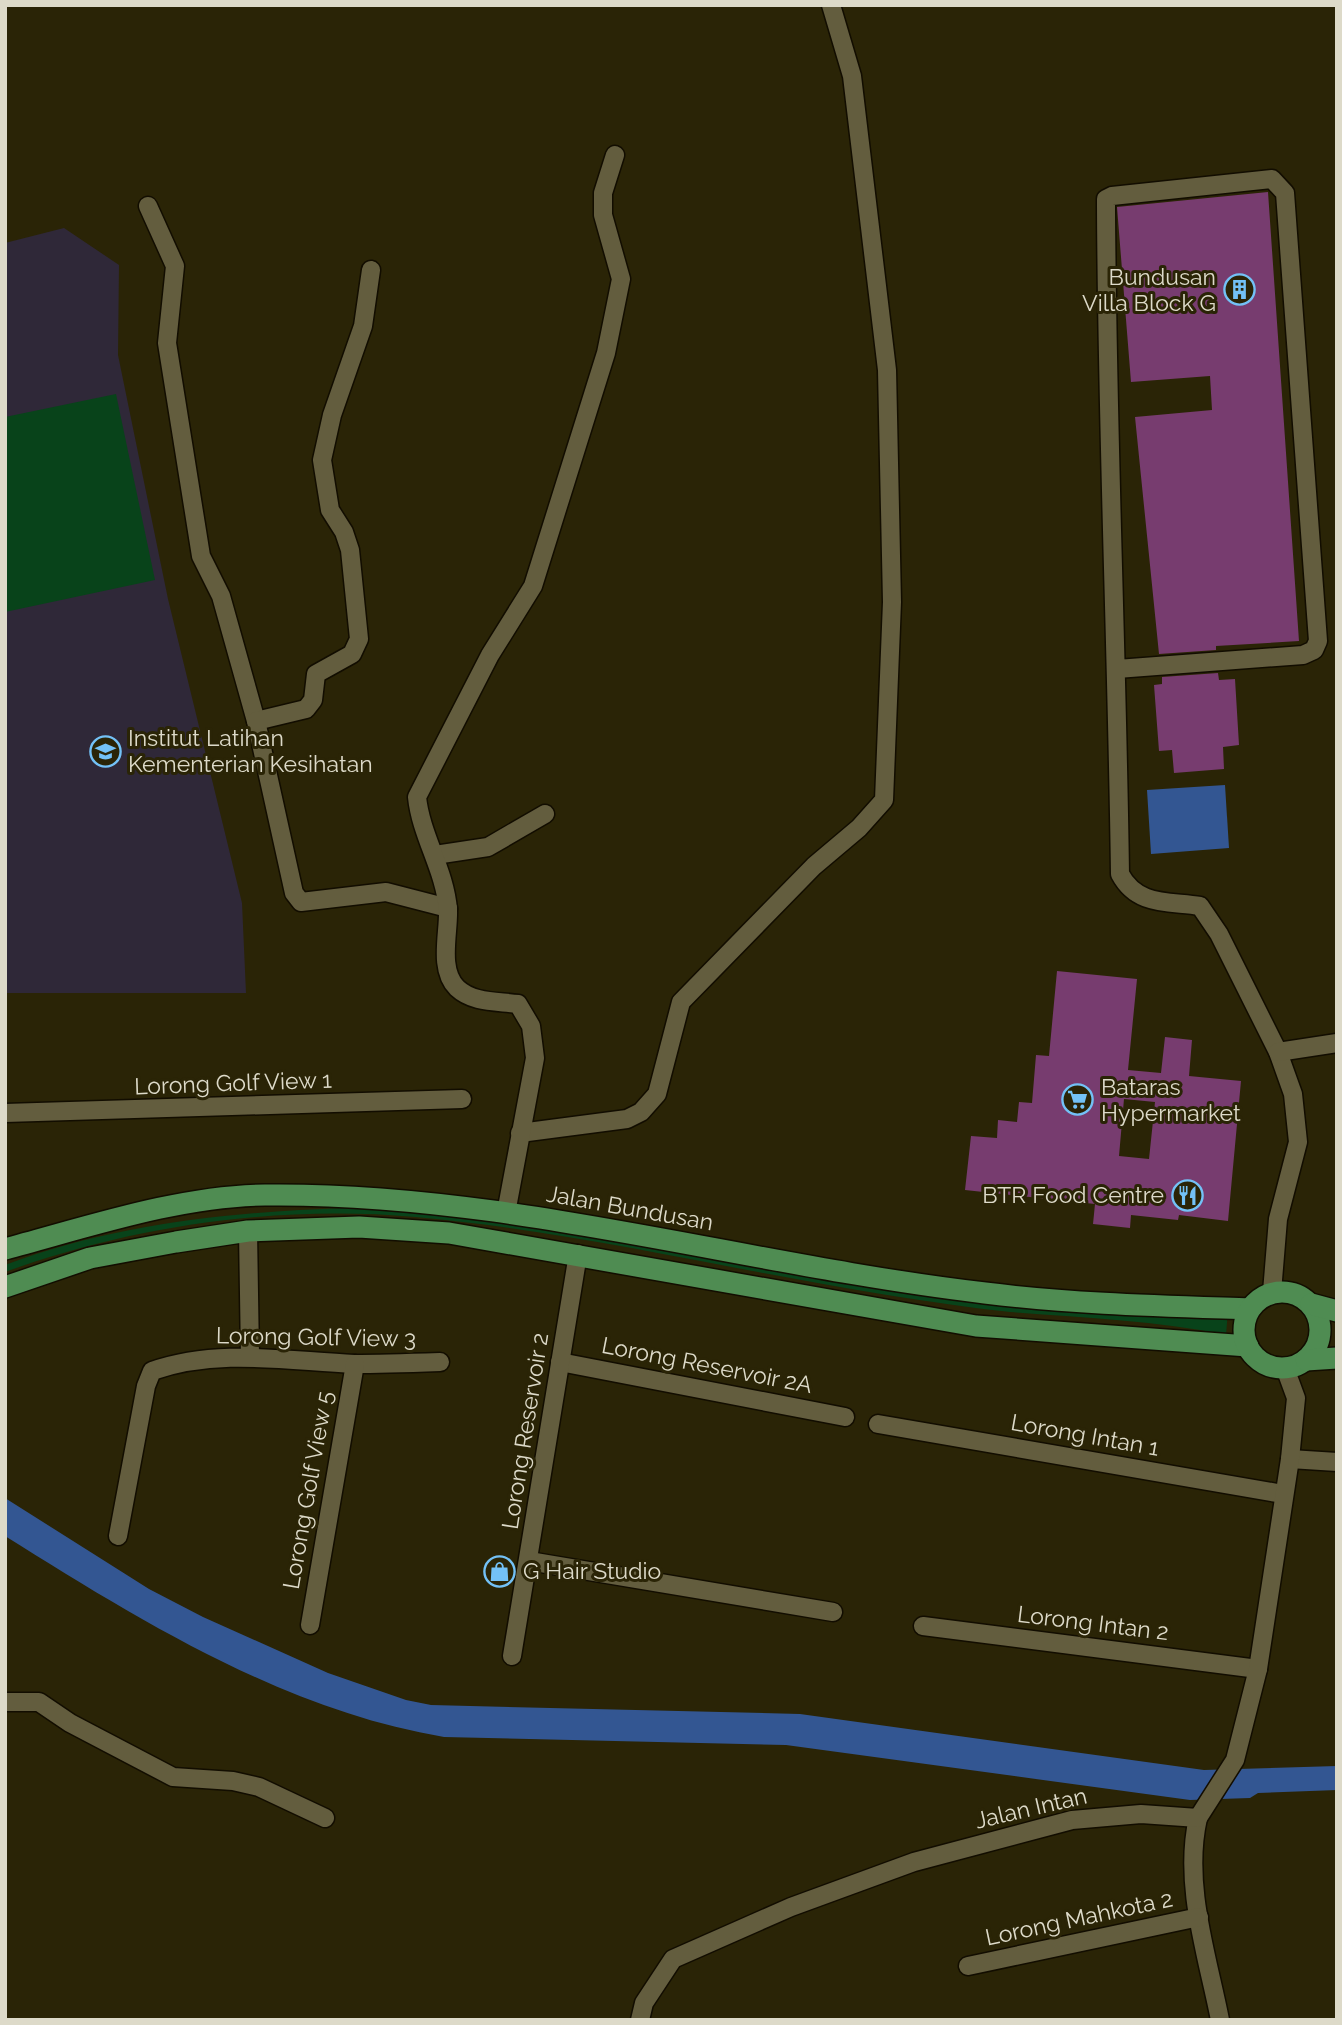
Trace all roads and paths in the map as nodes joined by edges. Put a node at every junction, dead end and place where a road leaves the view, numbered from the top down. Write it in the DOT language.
graph roads {
  1 [pos="831,5"];
  2 [pos="615,155"];
  3 [pos="148,206"];
  4 [pos="371,270"];
  5 [pos="1117,669"];
  6 [pos="256,721"];
  7 [pos="545,814"];
  8 [pos="435,855"];
  9 [pos="448,908"];
  10 [pos="1337,1043"];
  11 [pos="1278,1052"];
  12 [pos="463,1099"];
  13 [pos="5,1113"];
  14 [pos="520,1133"];
  15 [pos="506,1213"];
  16 [pos="248,1231"];
  17 [pos="5,1249"];
  18 [pos="578,1254"];
  19 [pos="5,1287"];
  20 [pos="1272,1292"];
  21 [pos="1311,1304"];
  22 [pos="1250,1309"];
  23 [pos="1337,1311"];
  24 [pos="1248,1346"];
  25 [pos="250,1356"];
  26 [pos="1337,1358"];
  27 [pos="1306,1360"];
  28 [pos="440,1362"];
  29 [pos="560,1362"];
  30 [pos="355,1364"];
  31 [pos="1285,1368"];
  32 [pos="845,1417"];
  33 [pos="878,1424"];
  34 [pos="1290,1459"];
  35 [pos="1337,1462"];
  36 [pos="1283,1494"];
  37 [pos="118,1536"];
  38 [pos="528,1560"];
  39 [pos="833,1612"];
  40 [pos="310,1625"];
  41 [pos="923,1626"];
  42 [pos="512,1656"];
  43 [pos="1258,1669"];
  44 [pos="5,1702"];
  45 [pos="1203,1812"];
  46 [pos="325,1818"];
  47 [pos="1199,1917"];
  48 [pos="968,1966"];
  49 [pos="640,2020"];
  50 [pos="1220,2020"];
  1 -- 14 [label="street"];
  2 -- 8 [label="street"];
  3 -- 6 [label="street"];
  4 -- 6 [label="street"];
  5 -- 5 [label="street"];
  5 -- 11 [label="street"];
  6 -- 9 [label="street"];
  7 -- 8 [label="street"];
  8 -- 9 [label="street"];
  9 -- 14 [label="street"];
  10 -- 11 [label="street"];
  11 -- 20 [label="street"];
  12 -- 13 [label="street, Lorong Golf View 1"];
  14 -- 15 [label="street"];
  15 -- 17 [label="main road, Jalan Bundusan"];
  15 -- 22 [label="main road, Jalan Bundusan"];
  16 -- 18 [label="main road"];
  16 -- 19 [label="main road"];
  16 -- 25 [label="street"];
  18 -- 24 [label="main road"];
  18 -- 29 [label="street, Lorong Reservoir 2"];
  20 -- 21 [label="main road"];
  20 -- 22 [label="main road"];
  21 -- 23 [label="main road"];
  21 -- 27 [label="main road"];
  22 -- 24 [label="main road"];
  24 -- 31 [label="main road"];
  25 -- 30 [label="street, Lorong Golf View 3"];
  25 -- 37 [label="street, Lorong Golf View 3"];
  26 -- 27 [label="main road"];
  27 -- 31 [label="main road"];
  28 -- 30 [label="street, Lorong Golf View 3"];
  29 -- 32 [label="street, Lorong Reservoir 2A"];
  29 -- 38 [label="street, Lorong Reservoir 2"];
  30 -- 40 [label="street, Lorong Golf View 5"];
  31 -- 34 [label="street"];
  33 -- 36 [label="street, Lorong Intan 1"];
  34 -- 35 [label="street"];
  34 -- 36 [label="street"];
  36 -- 43 [label="street"];
  38 -- 39 [label="street"];
  38 -- 42 [label="street, Lorong Reservoir 2"];
  41 -- 43 [label="street, Lorong Intan 2"];
  43 -- 45 [label="street"];
  44 -- 46 [label="street"];
  45 -- 47 [label="street"];
  45 -- 49 [label="street, Jalan Intan"];
  47 -- 48 [label="street, Lorong Mahkota 2"];
  47 -- 50 [label="street"];
}
